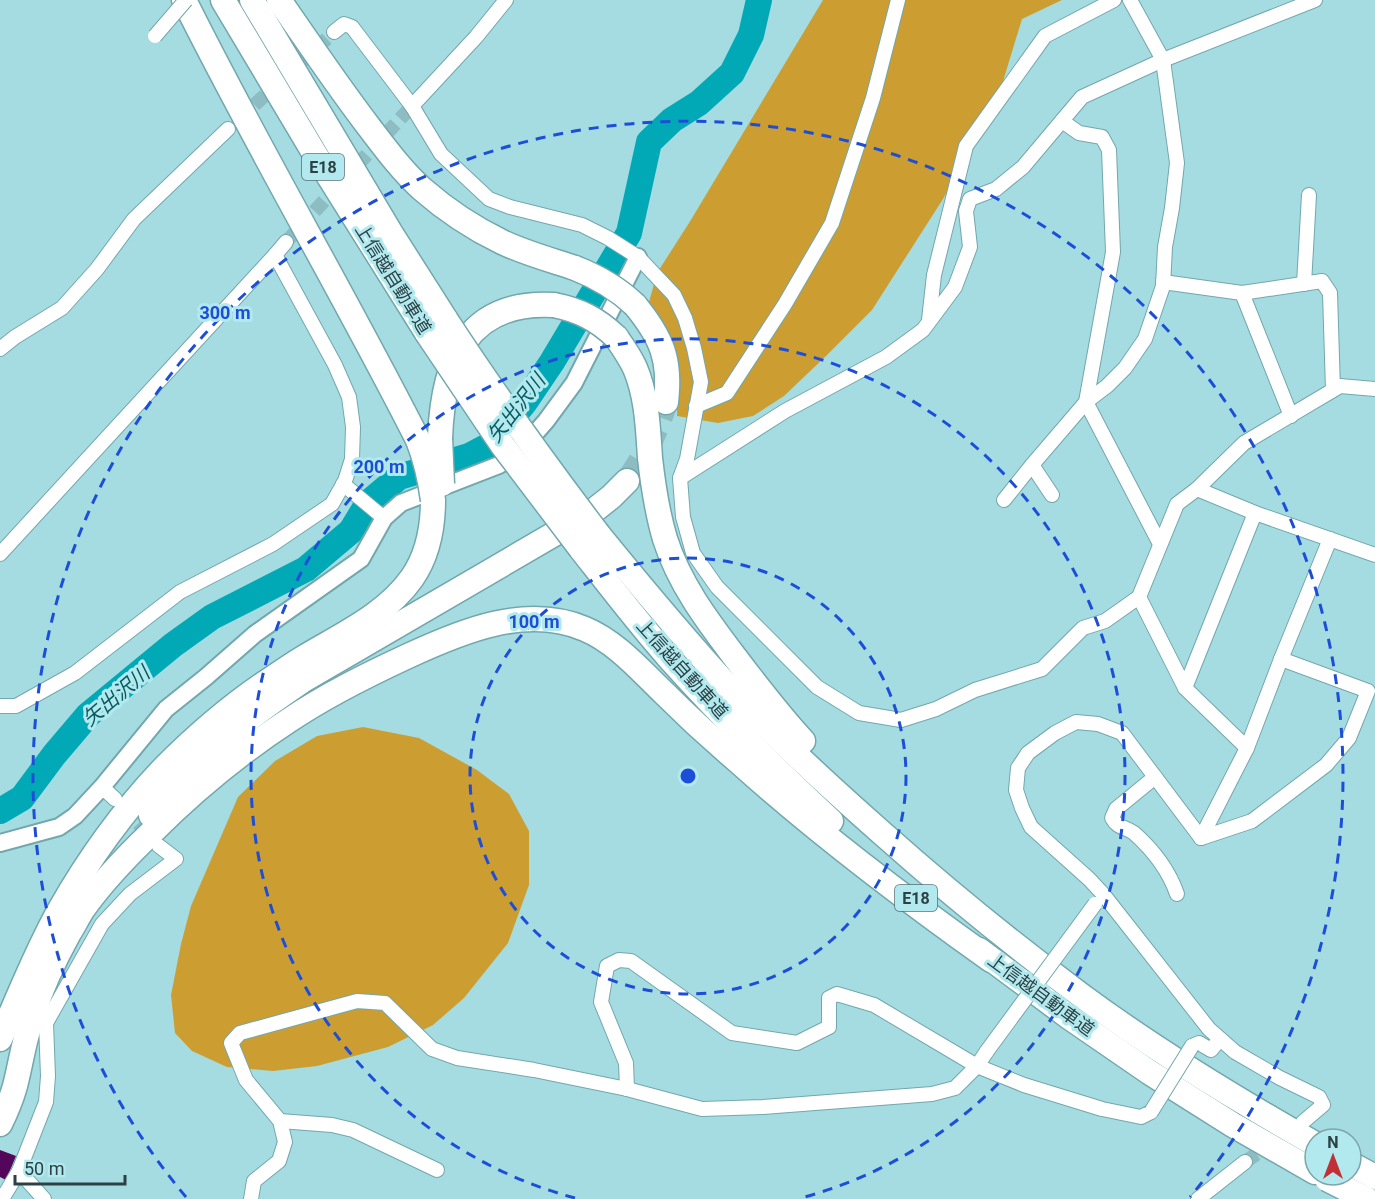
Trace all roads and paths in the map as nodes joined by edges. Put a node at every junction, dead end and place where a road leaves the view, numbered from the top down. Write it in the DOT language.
graph roads {
  1 [pos="185,0"];
  2 [pos="223,0"];
  3 [pos="252,0"];
  4 [pos="279,0"];
  5 [pos="506,0"];
  6 [pos="898,0"];
  7 [pos="1113,0"];
  8 [pos="1130,0"];
  9 [pos="1315,0"];
  10 [pos="334,32"];
  11 [pos="155,36"];
  12 [pos="1162,60"];
  13 [pos="412,106"];
  14 [pos="1062,121"];
  15 [pos="228,129"];
  16 [pos="1309,195"];
  17 [pos="286,242"];
  18 [pos="633,254"];
  19 [pos="275,255"];
  20 [pos="1163,282"];
  21 [pos="1304,284"];
  22 [pos="1242,293"];
  23 [pos="928,323"];
  24 [pos="437,326"];
  25 [pos="0,349"];
  26 [pos="1375,389"];
  27 [pos="1333,390"];
  28 [pos="666,402"];
  29 [pos="1086,402"];
  30 [pos="696,405"];
  31 [pos="1291,416"];
  32 [pos="429,439"];
  33 [pos="1032,465"];
  34 [pos="680,478"];
  35 [pos="627,481"];
  36 [pos="347,486"];
  37 [pos="1197,489"];
  38 [pos="1052,495"];
  39 [pos="1004,500"];
  40 [pos="1255,513"];
  41 [pos="381,515"];
  42 [pos="1330,538"];
  43 [pos="589,542"];
  44 [pos="1160,544"];
  45 [pos="0,554"];
  46 [pos="1375,555"];
  47 [pos="1139,597"];
  48 [pos="1281,659"];
  49 [pos="1185,688"];
  50 [pos="0,706"];
  51 [pos="1247,748"];
  52 [pos="1155,777"];
  53 [pos="102,787"];
  54 [pos="115,799"];
  55 [pos="1201,838"];
  56 [pos="0,843"];
  57 [pos="159,846"];
  58 [pos="1178,894"];
  59 [pos="1099,899"];
  60 [pos="82,910"];
  61 [pos="991,960"];
  62 [pos="1080,994"];
  63 [pos="0,1039"];
  64 [pos="1220,1039"];
  65 [pos="977,1066"];
  66 [pos="627,1089"];
  67 [pos="280,1122"];
  68 [pos="1303,1122"];
  69 [pos="0,1125"];
  70 [pos="1303,1137"];
  71 [pos="1245,1162"];
  72 [pos="1303,1165"];
  73 [pos="437,1170"];
  74 [pos="19,1171"];
  75 [pos="1344,1187"];
  76 [pos="2,1199"];
  77 [pos="44,1199"];
  78 [pos="251,1199"];
  79 [pos="1198,1199"];
  80 [pos="1366,1199"];
  1 -- 11 [label="street, bridge"];
  1 -- 32 [label="highway"];
  2 -- 24 [label="highway, 上信越自動車道 / E18"];
  3 -- 24 [label="highway, 上信越自動車道 / E18"];
  4 -- 28 [label="highway, bridge"];
  5 -- 13 [label="street"];
  6 -- 30 [label="street"];
  7 -- 23 [label="street"];
  8 -- 12 [label="street"];
  9 -- 12 [label="street"];
  10 -- 13 [label="street"];
  12 -- 14 [label="street"];
  12 -- 20 [label="street"];
  13 -- 18 [label="street"];
  14 -- 23 [label="street"];
  14 -- 29 [label="street"];
  15 -- 25 [label="street"];
  16 -- 21 [label="street"];
  17 -- 19 [label="street"];
  18 -- 30 [label="street"];
  18 -- 41 [label="street"];
  19 -- 36 [label="street"];
  19 -- 45 [label="street"];
  20 -- 22 [label="street"];
  20 -- 29 [label="street"];
  21 -- 22 [label="street"];
  21 -- 27 [label="street"];
  22 -- 31 [label="street"];
  23 -- 34 [label="street"];
  24 -- 43 [label="highway, 上信越自動車道 / E18, bridge"];
  26 -- 27 [label="street"];
  27 -- 31 [label="street"];
  29 -- 33 [label="street"];
  29 -- 44 [label="street"];
  30 -- 34 [label="street"];
  31 -- 37 [label="street"];
  32 -- 62 [label="highway, bridge"];
  32 -- 63 [label="highway, bridge"];
  33 -- 38 [label="street"];
  33 -- 39 [label="street"];
  34 -- 47 [label="street"];
  35 -- 60 [label="highway"];
  36 -- 41 [label="street"];
  36 -- 50 [label="street"];
  37 -- 40 [label="street"];
  37 -- 44 [label="street"];
  40 -- 42 [label="street"];
  40 -- 49 [label="street"];
  41 -- 53 [label="street"];
  42 -- 46 [label="street"];
  42 -- 48 [label="street"];
  43 -- 61 [label="highway, 上信越自動車道 / E18"];
  43 -- 62 [label="highway, 上信越自動車道 / E18"];
  44 -- 47 [label="street"];
  47 -- 49 [label="street"];
  48 -- 51 [label="street"];
  48 -- 55 [label="street"];
  49 -- 51 [label="street"];
  51 -- 55 [label="street"];
  52 -- 55 [label="street"];
  52 -- 58 [label="street"];
  52 -- 59 [label="street"];
  53 -- 54 [label="street"];
  53 -- 56 [label="street"];
  57 -- 74 [label="street"];
  59 -- 64 [label="street"];
  59 -- 65 [label="street, bridge"];
  60 -- 61 [label="highway"];
  60 -- 69 [label="highway"];
  61 -- 72 [label="highway, 上信越自動車道 / E18"];
  62 -- 70 [label="highway, 上信越自動車道 / E18"];
  64 -- 65 [label="street, bridge"];
  64 -- 68 [label="street"];
  65 -- 66 [label="street"];
  65 -- 66 [label="street"];
  66 -- 67 [label="street"];
  67 -- 73 [label="street"];
  67 -- 78 [label="street"];
  71 -- 79 [label="street"];
  74 -- 76 [label="street"];
  74 -- 77 [label="street"];
  75 -- 80 [label="highway, 上信越自動車道 / E18, bridge"];
}
